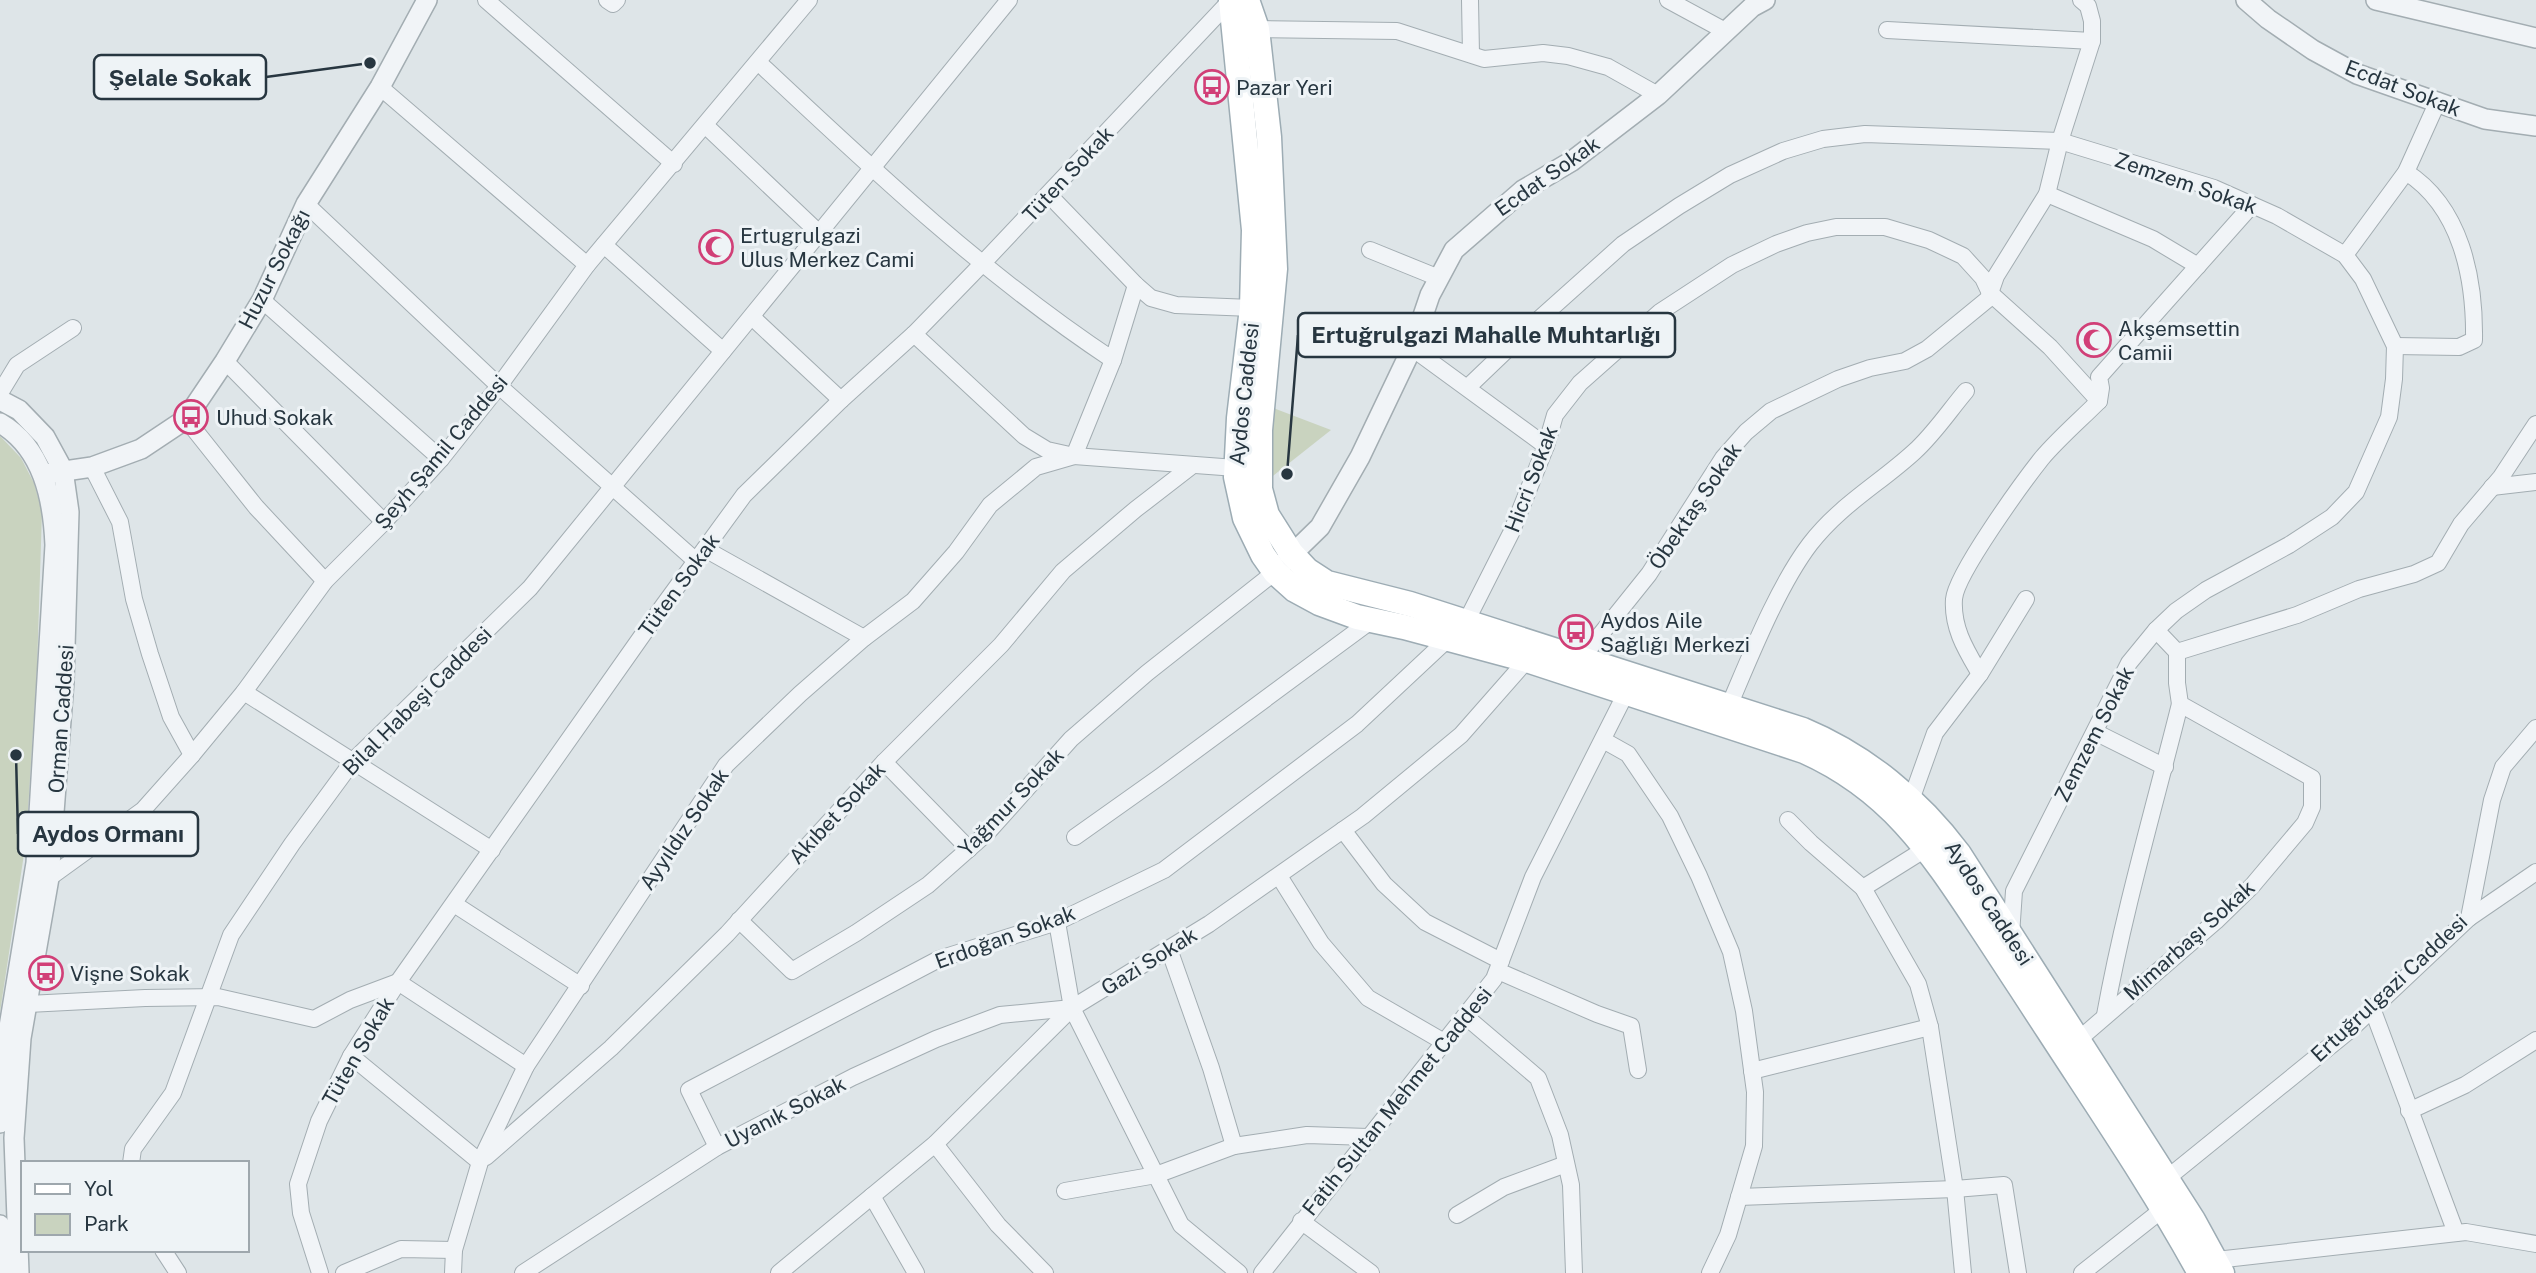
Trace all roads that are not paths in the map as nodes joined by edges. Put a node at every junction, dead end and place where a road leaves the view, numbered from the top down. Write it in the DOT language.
graph roads {
  1 [pos="427,0"];
  2 [pos="486,0"];
  3 [pos="607,0"];
  4 [pos="617,0"];
  5 [pos="809,0"];
  6 [pos="1009,0"];
  7 [pos="1231,0"];
  8 [pos="1247,0"];
  9 [pos="1470,0"];
  10 [pos="1668,0"];
  11 [pos="1765,0"];
  12 [pos="2081,0"];
  13 [pos="2246,0"];
  14 [pos="2376,0"];
  15 [pos="1257,29"];
  16 [pos="1887,30"];
  17 [pos="1727,32"];
  18 [pos="2536,38"];
  19 [pos="2092,41"];
  20 [pos="1471,54"];
  21 [pos="758,62"];
  22 [pos="380,87"];
  23 [pos="1658,95"];
  24 [pos="2438,101"];
  25 [pos="705,125"];
  26 [pos="2536,126"];
  27 [pos="2060,141"];
  28 [pos="674,164"];
  29 [pos="872,170"];
  30 [pos="2406,172"];
  31 [pos="2047,194"];
  32 [pos="1049,195"];
  33 [pos="306,204"];
  34 [pos="2252,205"];
  35 [pos="819,233"];
  36 [pos="604,245"];
  37 [pos="1370,250"];
  38 [pos="2345,255"];
  39 [pos="982,264"];
  40 [pos="587,265"];
  41 [pos="2198,266"];
  42 [pos="1439,278"];
  43 [pos="1136,285"];
  44 [pos="1990,293"];
  45 [pos="262,300"];
  46 [pos="1252,308"];
  47 [pos="752,317"];
  48 [pos="73,328"];
  49 [pos="914,334"];
  50 [pos="2395,346"];
  51 [pos="1412,348"];
  52 [pos="723,351"];
  53 [pos="1113,360"];
  54 [pos="225,361"];
  55 [pos="499,386"];
  56 [pos="1468,387"];
  57 [pos="1966,391"];
  58 [pos="0,393"];
  59 [pos="0,400"];
  60 [pos="841,400"];
  61 [pos="2099,401"];
  62 [pos="186,419"];
  63 [pos="0,423"];
  64 [pos="2536,424"];
  65 [pos="1546,446"];
  66 [pos="1074,456"];
  67 [pos="441,459"];
  68 [pos="1193,465"];
  69 [pos="92,467"];
  70 [pos="1236,468"];
  71 [pos="63,470"];
  72 [pos="43,475"];
  73 [pos="2536,482"];
  74 [pos="2493,487"];
  75 [pos="611,488"];
  76 [pos="384,522"];
  77 [pos="1291,553"];
  78 [pos="700,555"];
  79 [pos="1275,572"];
  80 [pos="325,582"];
  81 [pos="2026,599"];
  82 [pos="1372,620"];
  83 [pos="1457,630"];
  84 [pos="2156,630"];
  85 [pos="864,638"];
  86 [pos="2177,652"];
  87 [pos="1527,660"];
  88 [pos="1580,660"];
  89 [pos="1980,674"];
  90 [pos="1630,685"];
  91 [pos="244,692"];
  92 [pos="2180,704"];
  93 [pos="1728,706"];
  94 [pos="2536,728"];
  95 [pos="2095,732"];
  96 [pos="1603,740"];
  97 [pos="192,755"];
  98 [pos="353,761"];
  99 [pos="884,762"];
  100 [pos="2165,767"];
  101 [pos="1911,800"];
  102 [pos="1788,820"];
  103 [pos="1342,830"];
  104 [pos="1075,837"];
  105 [pos="1927,848"];
  106 [pos="969,849"];
  107 [pos="492,850"];
  108 [pos="2536,872"];
  109 [pos="1279,876"];
  110 [pos="49,878"];
  111 [pos="1863,888"];
  112 [pos="454,904"];
  113 [pos="2469,918"];
  114 [pos="739,920"];
  115 [pos="1057,922"];
  116 [pos="2011,936"];
  117 [pos="1169,949"];
  118 [pos="1499,966"];
  119 [pos="398,982"];
  120 [pos="581,986"];
  121 [pos="208,998"];
  122 [pos="27,1004"];
  123 [pos="1072,1008"];
  124 [pos="2372,1008"];
  125 [pos="2105,1015"];
  126 [pos="1465,1016"];
  127 [pos="1930,1027"];
  128 [pos="2536,1040"];
  129 [pos="2077,1041"];
  130 [pos="1444,1042"];
  131 [pos="351,1056"];
  132 [pos="526,1066"];
  133 [pos="1639,1070"];
  134 [pos="1752,1071"];
  135 [pos="2409,1111"];
  136 [pos="0,1123"];
  137 [pos="1368,1137"];
  138 [pos="934,1144"];
  139 [pos="1234,1146"];
  140 [pos="717,1147"];
  141 [pos="131,1161"];
  142 [pos="480,1162"];
  143 [pos="1566,1164"];
  144 [pos="1156,1175"];
  145 [pos="1955,1189"];
  146 [pos="1065,1191"];
  147 [pos="2161,1193"];
  148 [pos="872,1196"];
  149 [pos="1740,1197"];
  150 [pos="1457,1215"];
  151 [pos="1301,1221"];
  152 [pos="0,1224"];
  153 [pos="2456,1233"];
  154 [pos="2536,1244"];
  155 [pos="454,1250"];
  156 [pos="164,1252"];
  157 [pos="2213,1269"];
  158 [pos="3,1273"];
  159 [pos="19,1273"];
  160 [pos="178,1273"];
  161 [pos="320,1273"];
  162 [pos="344,1273"];
  163 [pos="453,1273"];
  164 [pos="523,1273"];
  165 [pos="779,1273"];
  166 [pos="916,1273"];
  167 [pos="1045,1273"];
  168 [pos="1239,1273"];
  169 [pos="1262,1273"];
  170 [pos="1371,1273"];
  171 [pos="1574,1273"];
  172 [pos="1710,1273"];
  173 [pos="1963,1273"];
  174 [pos="2018,1273"];
  175 [pos="2082,1273"];
  1 -- 22 [label="street, Huzur Sokağı"];
  2 -- 28 [label="street"];
  3 -- 4 [label="street"];
  5 -- 21 [label="street, Şeyh Şamil Caddesi"];
  6 -- 29 [label="street, Bilal Habeşi Caddesi"];
  7 -- 32 [label="street, Tüten Sokak"];
  7 -- 46 [label="main road, Aydos Caddesi"];
  8 -- 15 [label="main road, Aydos Caddesi"];
  9 -- 20 [label="street"];
  10 -- 17 [label="street"];
  11 -- 17 [label="street, Ecdat Sokak"];
  12 -- 19 [label="street, Öbektaş Sokak"];
  13 -- 24 [label="street, Ecdat Sokak"];
  14 -- 18 [label="street"];
  15 -- 20 [label="street"];
  15 -- 77 [label="main road, Aydos Caddesi"];
  16 -- 19 [label="street"];
  17 -- 23 [label="street, Ecdat Sokak"];
  19 -- 27 [label="street, Öbektaş Sokak"];
  20 -- 23 [label="street"];
  21 -- 25 [label="street, Şeyh Şamil Caddesi"];
  21 -- 29 [label="street"];
  22 -- 33 [label="street, Huzur Sokağı"];
  22 -- 40 [label="street"];
  23 -- 42 [label="street, Ecdat Sokak"];
  24 -- 26 [label="street, Ecdat Sokak"];
  24 -- 30 [label="street"];
  25 -- 28 [label="street, Şeyh Şamil Caddesi"];
  25 -- 35 [label="street"];
  27 -- 31 [label="street, Öbektaş Sokak"];
  27 -- 34 [label="street, Zemzem Sokak"];
  27 -- 56 [label="street, Zemzem Sokak"];
  28 -- 36 [label="street, Şeyh Şamil Caddesi"];
  29 -- 35 [label="street, Bilal Habeşi Caddesi"];
  29 -- 39 [label="street"];
  30 -- 38 [label="street"];
  30 -- 50 [label="street"];
  31 -- 41 [label="street"];
  31 -- 44 [label="street, Öbektaş Sokak"];
  32 -- 39 [label="street, Tüten Sokak"];
  32 -- 43 [label="street"];
  33 -- 45 [label="street, Huzur Sokağı"];
  33 -- 55 [label="street"];
  34 -- 38 [label="street, Zemzem Sokak"];
  34 -- 41 [label="street"];
  35 -- 47 [label="street, Bilal Habeşi Caddesi"];
  36 -- 40 [label="street, Şeyh Şamil Caddesi"];
  36 -- 52 [label="street"];
  37 -- 42 [label="street"];
  38 -- 50 [label="street, Zemzem Sokak"];
  39 -- 49 [label="street, Tüten Sokak"];
  39 -- 53 [label="street"];
  40 -- 55 [label="street, Şeyh Şamil Caddesi"];
  41 -- 61 [label="street"];
  42 -- 51 [label="street, Ecdat Sokak"];
  43 -- 46 [label="street"];
  43 -- 53 [label="street"];
  44 -- 61 [label="street, Hicri Sokak"];
  44 -- 65 [label="street, Hicri Sokak"];
  44 -- 88 [label="street, Öbektaş Sokak"];
  45 -- 54 [label="street, Huzur Sokağı"];
  45 -- 67 [label="street"];
  46 -- 70 [label="main road, Aydos Caddesi"];
  47 -- 52 [label="street, Bilal Habeşi Caddesi"];
  47 -- 60 [label="street"];
  48 -- 58 [label="street"];
  49 -- 60 [label="street, Tüten Sokak"];
  49 -- 66 [label="street"];
  50 -- 84 [label="street, Zemzem Sokak"];
  51 -- 56 [label="street"];
  51 -- 77 [label="street, Ecdat Sokak"];
  52 -- 75 [label="street, Bilal Habeşi Caddesi"];
  53 -- 66 [label="street"];
  54 -- 62 [label="street, Huzur Sokağı"];
  54 -- 76 [label="street"];
  55 -- 67 [label="street, Şeyh Şamil Caddesi"];
  55 -- 75 [label="street"];
  56 -- 65 [label="street"];
  57 -- 93 [label="street"];
  59 -- 71 [label="street, Orman Caddesi"];
  60 -- 78 [label="street, Tüten Sokak"];
  61 -- 89 [label="street"];
  62 -- 69 [label="street, Huzur Sokağı"];
  62 -- 80 [label="street"];
  63 -- 72 [label="street, Orman Caddesi"];
  64 -- 74 [label="street"];
  65 -- 83 [label="street, Hicri Sokak"];
  66 -- 68 [label="street"];
  66 -- 85 [label="street, Ayyıldız Sokak"];
  67 -- 76 [label="street, Şeyh Şamil Caddesi"];
  68 -- 70 [label="street"];
  68 -- 99 [label="street, Akıbet Sokak"];
  69 -- 71 [label="street, Huzur Sokağı"];
  69 -- 97 [label="street"];
  70 -- 79 [label="main road, Aydos Caddesi"];
  71 -- 72 [label="street, Huzur Sokağı"];
  71 -- 110 [label="street, Orman Caddesi"];
  72 -- 136 [label="street, Orman Caddesi"];
  73 -- 74 [label="street"];
  74 -- 86 [label="street"];
  75 -- 78 [label="street"];
  75 -- 98 [label="street, Bilal Habeşi Caddesi"];
  76 -- 80 [label="street, Şeyh Şamil Caddesi"];
  77 -- 79 [label="street, Ecdat Sokak"];
  77 -- 83 [label="main road, Aydos Caddesi"];
  78 -- 85 [label="street"];
  78 -- 107 [label="street, Tüten Sokak"];
  79 -- 82 [label="main road, Aydos Caddesi"];
  79 -- 106 [label="street, Yağmur Sokak"];
  80 -- 91 [label="street, Şeyh Şamil Caddesi"];
  81 -- 89 [label="street"];
  82 -- 83 [label="main road, Aydos Caddesi"];
  82 -- 104 [label="street"];
  83 -- 87 [label="main road, Aydos Caddesi"];
  83 -- 88 [label="main road, Aydos Caddesi"];
  83 -- 115 [label="street, Erdoğan Sokak"];
  84 -- 86 [label="street"];
  84 -- 95 [label="street, Zemzem Sokak"];
  85 -- 120 [label="street, Ayyıldız Sokak"];
  86 -- 92 [label="street"];
  87 -- 90 [label="main road, Aydos Caddesi"];
  87 -- 103 [label="street, Gazi Sokak"];
  88 -- 90 [label="main road, Aydos Caddesi"];
  89 -- 101 [label="street"];
  90 -- 93 [label="main road, Aydos Caddesi"];
  90 -- 96 [label="street, Fatih Sultan Mehmet Caddesi"];
  90 -- 105 [label="main road, Aydos Caddesi"];
  91 -- 97 [label="street, Şeyh Şamil Caddesi"];
  91 -- 98 [label="street"];
  92 -- 100 [label="street"];
  92 -- 125 [label="street, Mimarbaşı Sokak"];
  93 -- 101 [label="main road, Aydos Caddesi"];
  94 -- 113 [label="street, Ertuğrulgazi Caddesi"];
  95 -- 100 [label="street"];
  95 -- 116 [label="street, Zemzem Sokak"];
  96 -- 118 [label="street, Fatih Sultan Mehmet Caddesi"];
  96 -- 134 [label="street"];
  97 -- 110 [label="street, Şeyh Şamil Caddesi"];
  98 -- 107 [label="street"];
  98 -- 121 [label="street, Bilal Habeşi Caddesi"];
  99 -- 106 [label="street"];
  99 -- 114 [label="street, Akıbet Sokak"];
  100 -- 125 [label="street"];
  101 -- 116 [label="main road, Aydos Caddesi"];
  102 -- 111 [label="street"];
  103 -- 109 [label="street, Gazi Sokak"];
  103 -- 118 [label="street"];
  105 -- 111 [label="street"];
  105 -- 147 [label="main road, Aydos Caddesi"];
  106 -- 114 [label="street, Yağmur Sokak"];
  107 -- 112 [label="street, Tüten Sokak"];
  108 -- 113 [label="street"];
  109 -- 117 [label="street, Gazi Sokak"];
  109 -- 130 [label="street"];
  110 -- 122 [label="street, Orman Caddesi"];
  111 -- 127 [label="street"];
  112 -- 119 [label="street, Tüten Sokak"];
  112 -- 120 [label="street"];
  113 -- 124 [label="street, Ertuğrulgazi Caddesi"];
  114 -- 142 [label="street, Akıbet Sokak"];
  115 -- 123 [label="street"];
  115 -- 140 [label="street, Erdoğan Sokak"];
  116 -- 129 [label="main road, Aydos Caddesi"];
  117 -- 123 [label="street, Gazi Sokak"];
  117 -- 139 [label="street"];
  118 -- 126 [label="street, Fatih Sultan Mehmet Caddesi"];
  118 -- 133 [label="street"];
  119 -- 121 [label="street"];
  119 -- 131 [label="street, Tüten Sokak"];
  119 -- 132 [label="street"];
  120 -- 132 [label="street, Ayyıldız Sokak"];
  121 -- 122 [label="street"];
  121 -- 141 [label="street, Bilal Habeşi Caddesi"];
  122 -- 159 [label="street, Orman Caddesi"];
  123 -- 138 [label="street, Gazi Sokak"];
  123 -- 140 [label="street, Uyanık Sokak"];
  123 -- 144 [label="street"];
  124 -- 135 [label="street"];
  124 -- 147 [label="street, Ertuğrulgazi Caddesi"];
  125 -- 129 [label="street, Mimarbaşı Sokak"];
  126 -- 130 [label="street, Fatih Sultan Mehmet Caddesi"];
  126 -- 143 [label="street"];
  127 -- 134 [label="street"];
  127 -- 145 [label="street"];
  128 -- 135 [label="street"];
  129 -- 147 [label="main road, Aydos Caddesi"];
  130 -- 137 [label="street, Fatih Sultan Mehmet Caddesi"];
  131 -- 142 [label="street"];
  131 -- 161 [label="street, Tüten Sokak"];
  132 -- 142 [label="street, Ayyıldız Sokak"];
  134 -- 149 [label="street"];
  135 -- 153 [label="street"];
  137 -- 139 [label="street"];
  137 -- 151 [label="street, Fatih Sultan Mehmet Caddesi"];
  138 -- 148 [label="street, Gazi Sokak"];
  138 -- 167 [label="street"];
  139 -- 144 [label="street"];
  140 -- 164 [label="street, Uyanık Sokak"];
  142 -- 155 [label="street, Ayyıldız Sokak"];
  143 -- 150 [label="street"];
  143 -- 171 [label="street"];
  144 -- 146 [label="street"];
  144 -- 168 [label="street"];
  145 -- 149 [label="street"];
  145 -- 173 [label="street"];
  145 -- 174 [label="street"];
  147 -- 157 [label="main road, Aydos Caddesi"];
  147 -- 175 [label="street, Ertuğrulgazi Caddesi"];
  148 -- 165 [label="street, Gazi Sokak"];
  148 -- 166 [label="street"];
  149 -- 172 [label="street"];
  151 -- 169 [label="street, Fatih Sultan Mehmet Caddesi"];
  151 -- 170 [label="street"];
  152 -- 158 [label="street"];
  153 -- 154 [label="street"];
  153 -- 157 [label="street"];
  155 -- 162 [label="street"];
  155 -- 163 [label="street, Ayyıldız Sokak"];
  156 -- 160 [label="street"];
}
